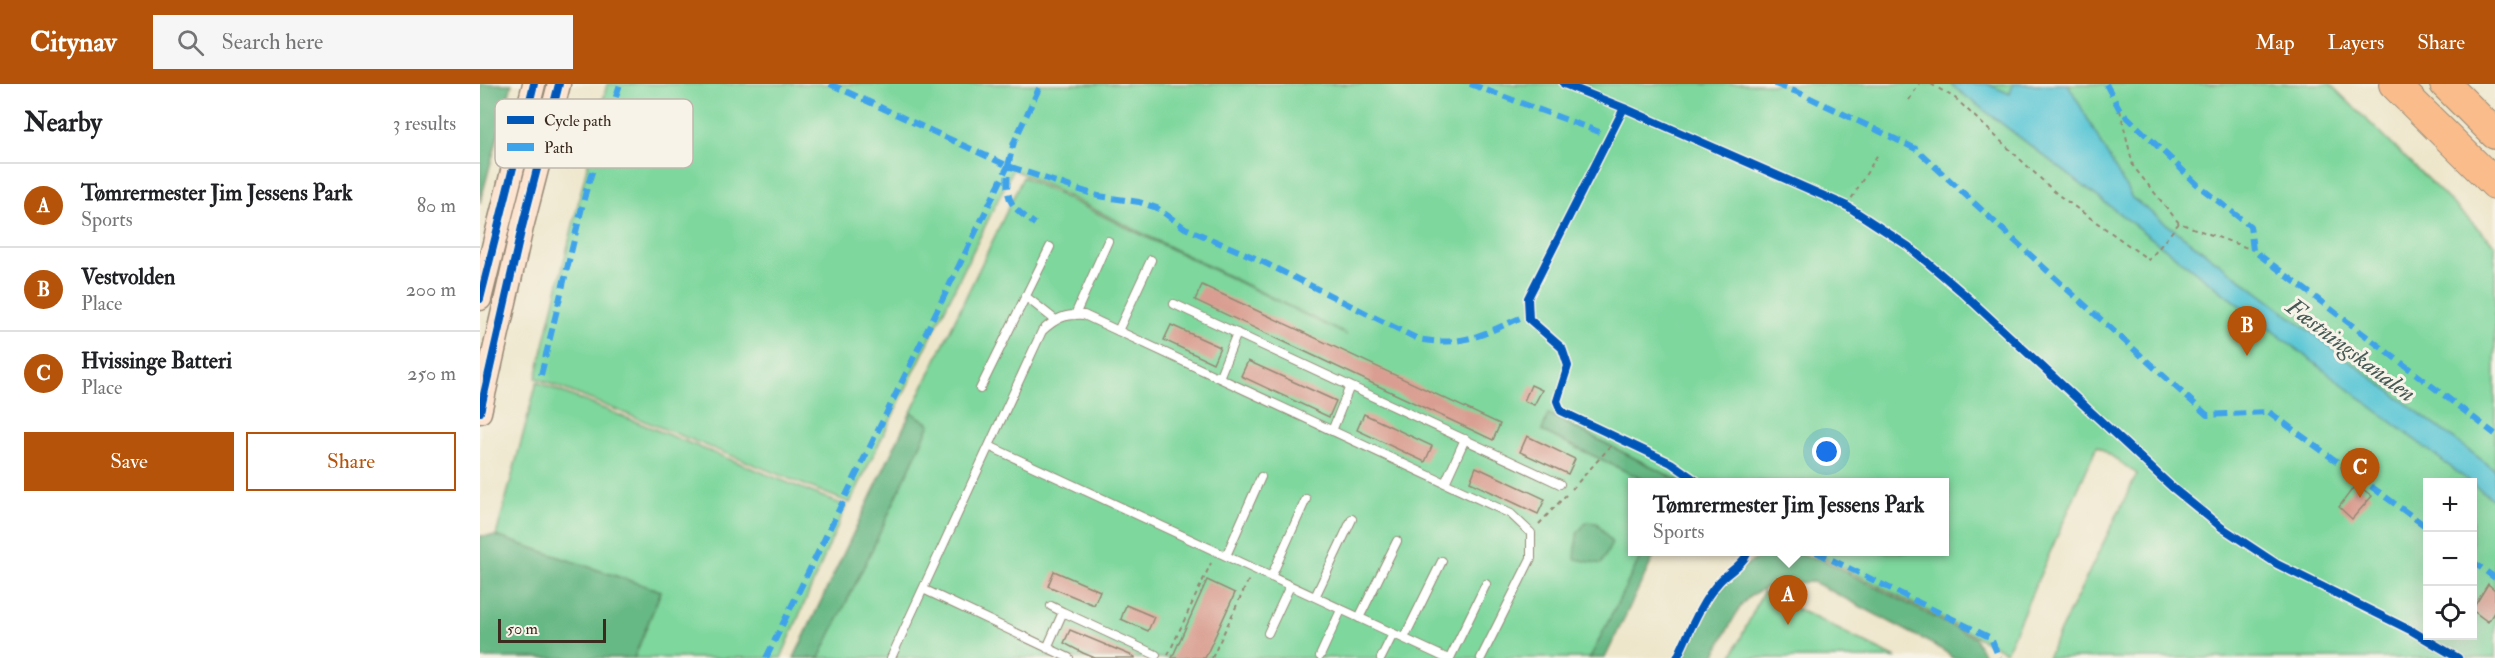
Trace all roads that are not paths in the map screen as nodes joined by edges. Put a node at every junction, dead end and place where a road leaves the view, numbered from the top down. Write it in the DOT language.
graph roads {
  1 [pos="534,84"];
  2 [pos="560,84"];
  3 [pos="2394,84"];
  4 [pos="2445,84"];
  5 [pos="530,99"];
  6 [pos="556,99"];
  7 [pos="2495,134"];
  8 [pos="513,168"];
  9 [pos="538,168"];
  10 [pos="2495,184"];
  11 [pos="1108,241"];
  12 [pos="1050,247"];
  13 [pos="1151,260"];
  14 [pos="1025,296"];
  15 [pos="480,299"];
  16 [pos="1174,304"];
  17 [pos="1075,315"];
  18 [pos="1054,319"];
  19 [pos="1118,332"];
  20 [pos="1237,333"];
  21 [pos="1218,378"];
  22 [pos="1350,386"];
  23 [pos="980,389"];
  24 [pos="480,412"];
  25 [pos="1332,431"];
  26 [pos="1465,439"];
  27 [pos="989,446"];
  28 [pos="1262,477"];
  29 [pos="1445,483"];
  30 [pos="1560,483"];
  31 [pos="1306,499"];
  32 [pos="1352,519"];
  33 [pos="1397,541"];
  34 [pos="1226,556"];
  35 [pos="1442,561"];
  36 [pos="1271,577"];
  37 [pos="1486,584"];
  38 [pos="1290,586"];
  39 [pos="923,589"];
  40 [pos="1315,597"];
  41 [pos="1051,606"];
  42 [pos="1341,610"];
  43 [pos="1063,612"];
  44 [pos="1359,618"];
  45 [pos="1268,633"];
  46 [pos="1393,634"];
  47 [pos="1404,638"];
  48 [pos="1047,648"];
  49 [pos="1156,655"];
  50 [pos="1320,657"];
  51 [pos="891,658"];
  52 [pos="1070,658"];
  53 [pos="1382,658"];
  54 [pos="1445,658"];
  55 [pos="1481,658"];
  1 -- 5 [label="main road"];
  2 -- 6 [label="main road"];
  3 -- 10 [label="highway"];
  4 -- 7 [label="highway"];
  8 -- 15 [label="main road"];
  9 -- 24 [label="main road"];
  11 -- 17 [label="lane"];
  12 -- 14 [label="lane"];
  13 -- 19 [label="lane"];
  14 -- 18 [label="lane"];
  14 -- 23 [label="lane"];
  16 -- 20 [label="lane"];
  17 -- 18 [label="lane"];
  17 -- 19 [label="lane"];
  18 -- 27 [label="lane"];
  19 -- 21 [label="lane"];
  20 -- 21 [label="lane"];
  20 -- 22 [label="lane"];
  21 -- 25 [label="lane"];
  22 -- 25 [label="lane"];
  22 -- 26 [label="lane"];
  25 -- 29 [label="lane"];
  26 -- 29 [label="lane"];
  26 -- 30 [label="lane"];
  27 -- 34 [label="lane"];
  27 -- 39 [label="lane"];
  28 -- 34 [label="lane"];
  29 -- 55 [label="lane"];
  31 -- 36 [label="lane"];
  32 -- 40 [label="lane"];
  33 -- 44 [label="lane"];
  34 -- 36 [label="lane"];
  35 -- 47 [label="lane"];
  36 -- 38 [label="lane"];
  37 -- 54 [label="lane"];
  38 -- 40 [label="lane"];
  38 -- 45 [label="lane"];
  39 -- 48 [label="lane"];
  39 -- 51 [label="lane"];
  40 -- 42 [label="lane"];
  41 -- 43 [label="lane"];
  42 -- 44 [label="lane"];
  42 -- 50 [label="lane"];
  43 -- 48 [label="lane"];
  43 -- 49 [label="lane"];
  44 -- 46 [label="lane"];
  46 -- 47 [label="lane"];
  46 -- 53 [label="lane"];
  47 -- 54 [label="lane"];
  48 -- 52 [label="lane"];
}
